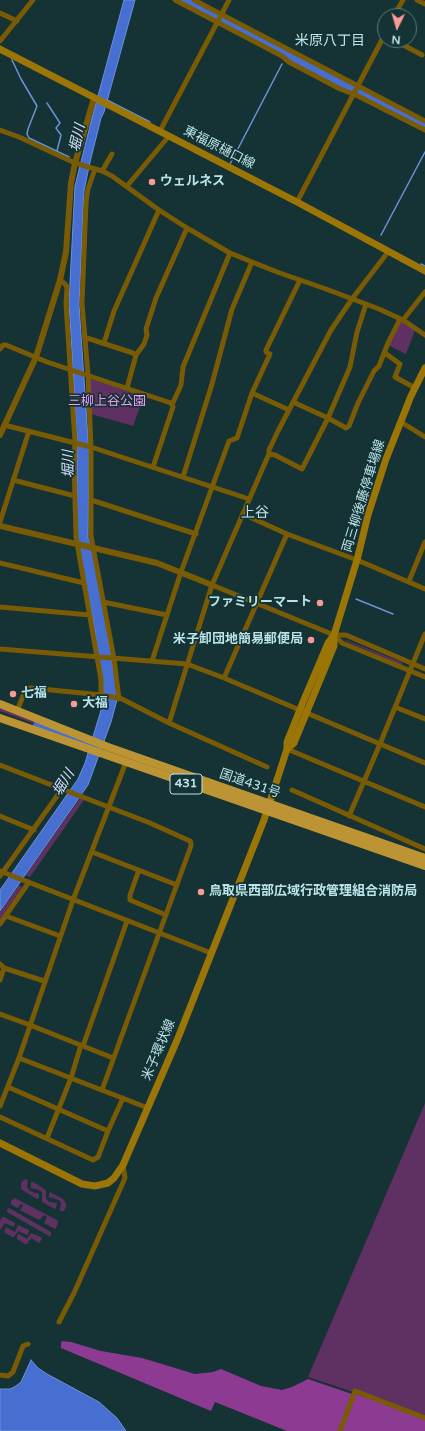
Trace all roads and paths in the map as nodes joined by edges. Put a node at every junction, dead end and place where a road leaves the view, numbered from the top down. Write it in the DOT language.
graph roads {
  1 [pos="33,0"];
  2 [pos="174,0"];
  3 [pos="194,0"];
  4 [pos="229,0"];
  5 [pos="417,0"];
  6 [pos="425,4"];
  7 [pos="0,13"];
  8 [pos="221,15"];
  9 [pos="17,21"];
  10 [pos="218,21"];
  11 [pos="0,41"];
  12 [pos="378,48"];
  13 [pos="409,48"];
  14 [pos="0,49"];
  15 [pos="422,55"];
  16 [pos="358,86"];
  17 [pos="354,93"];
  18 [pos="95,99"];
  19 [pos="425,121"];
  20 [pos="0,130"];
  21 [pos="425,130"];
  22 [pos="160,131"];
  23 [pos="169,136"];
  24 [pos="112,154"];
  25 [pos="75,163"];
  26 [pos="94,168"];
  27 [pos="102,171"];
  28 [pos="127,186"];
  29 [pos="297,202"];
  30 [pos="159,210"];
  31 [pos="187,228"];
  32 [pos="388,252"];
  33 [pos="230,253"];
  34 [pos="252,262"];
  35 [pos="425,271"];
  36 [pos="60,280"];
  37 [pos="300,280"];
  38 [pos="425,292"];
  39 [pos="352,299"];
  40 [pos="366,304"];
  41 [pos="402,320"];
  42 [pos="425,335"];
  43 [pos="84,337"];
  44 [pos="104,343"];
  45 [pos="0,347"];
  46 [pos="384,353"];
  47 [pos="136,355"];
  48 [pos="36,358"];
  49 [pos="425,368"];
  50 [pos="73,370"];
  51 [pos="86,375"];
  52 [pos="127,388"];
  53 [pos="415,388"];
  54 [pos="252,392"];
  55 [pos="294,402"];
  56 [pos="172,405"];
  57 [pos="289,410"];
  58 [pos="328,418"];
  59 [pos="400,422"];
  60 [pos="4,425"];
  61 [pos="29,431"];
  62 [pos="0,435"];
  63 [pos="425,437"];
  64 [pos="75,442"];
  65 [pos="91,447"];
  66 [pos="269,454"];
  67 [pos="153,467"];
  68 [pos="183,477"];
  69 [pos="13,480"];
  70 [pos="213,487"];
  71 [pos="75,496"];
  72 [pos="249,499"];
  73 [pos="91,500"];
  74 [pos="243,514"];
  75 [pos="0,522"];
  76 [pos="0,526"];
  77 [pos="196,534"];
  78 [pos="287,534"];
  79 [pos="425,542"];
  80 [pos="77,543"];
  81 [pos="94,548"];
  82 [pos="357,560"];
  83 [pos="0,562"];
  84 [pos="181,572"];
  85 [pos="409,581"];
  86 [pos="84,583"];
  87 [pos="212,584"];
  88 [pos="425,589"];
  89 [pos="104,602"];
  90 [pos="257,603"];
  91 [pos="0,607"];
  92 [pos="90,615"];
  93 [pos="167,615"];
  94 [pos="425,634"];
  95 [pos="334,635"];
  96 [pos="0,649"];
  97 [pos="97,657"];
  98 [pos="114,659"];
  99 [pos="152,661"];
  100 [pos="187,664"];
  101 [pos="413,664"];
  102 [pos="425,669"];
  103 [pos="410,671"];
  104 [pos="425,677"];
  105 [pos="224,678"];
  106 [pos="102,695"];
  107 [pos="118,699"];
  108 [pos="0,704"];
  109 [pos="395,707"];
  110 [pos="300,710"];
  111 [pos="17,711"];
  112 [pos="307,713"];
  113 [pos="0,718"];
  114 [pos="425,719"];
  115 [pos="169,723"];
  116 [pos="380,744"];
  117 [pos="288,750"];
  118 [pos="106,751"];
  119 [pos="126,762"];
  120 [pos="425,764"];
  121 [pos="0,765"];
  122 [pos="267,767"];
  123 [pos="365,781"];
  124 [pos="65,790"];
  125 [pos="292,790"];
  126 [pos="270,803"];
  127 [pos="110,807"];
  128 [pos="425,807"];
  129 [pos="267,812"];
  130 [pos="0,816"];
  131 [pos="349,816"];
  132 [pos="34,830"];
  133 [pos="425,849"];
  134 [pos="92,852"];
  135 [pos="425,858"];
  136 [pos="425,866"];
  137 [pos="139,870"];
  138 [pos="1,873"];
  139 [pos="28,882"];
  140 [pos="177,885"];
  141 [pos="73,900"];
  142 [pos="166,915"];
  143 [pos="6,916"];
  144 [pos="127,921"];
  145 [pos="0,924"];
  146 [pos="159,932"];
  147 [pos="60,936"];
  148 [pos="211,953"];
  149 [pos="2,966"];
  150 [pos="0,980"];
  151 [pos="44,981"];
  152 [pos="0,1014"];
  153 [pos="30,1024"];
  154 [pos="82,1046"];
  155 [pos="19,1058"];
  156 [pos="113,1058"];
  157 [pos="71,1078"];
  158 [pos="8,1086"];
  159 [pos="102,1090"];
  160 [pos="123,1098"];
  161 [pos="0,1106"];
  162 [pos="148,1108"];
  163 [pos="59,1109"];
  164 [pos="0,1117"];
  165 [pos="108,1131"];
  166 [pos="47,1138"];
  167 [pos="0,1143"];
  168 [pos="123,1165"];
  169 [pos="59,1322"];
  170 [pos="28,1344"];
  171 [pos="0,1375"];
  172 [pos="425,1418"];
  173 [pos="340,1431"];
  1 -- 9 [label="street"];
  2 -- 10 [label="street"];
  3 -- 8 [label="street"];
  4 -- 8 [label="street"];
  5 -- 6 [label="street"];
  7 -- 9 [label="street"];
  8 -- 10 [label="street"];
  8 -- 16 [label="street"];
  9 -- 11 [label="street"];
  10 -- 17 [label="street"];
  10 -- 22 [label="street"];
  12 -- 16 [label="street"];
  13 -- 15 [label="street"];
  14 -- 18 [label="main road, 東福原樋口線"];
  16 -- 17 [label="street"];
  16 -- 19 [label="street"];
  17 -- 21 [label="street"];
  17 -- 29 [label="street"];
  18 -- 22 [label="main road, 東福原樋口線"];
  18 -- 25 [label="street"];
  20 -- 25 [label="street"];
  22 -- 23 [label="main road, 東福原樋口線"];
  23 -- 28 [label="street"];
  23 -- 29 [label="main road, 東福原樋口線"];
  24 -- 27 [label="street"];
  25 -- 26 [label="street"];
  25 -- 36 [label="street"];
  26 -- 27 [label="street"];
  26 -- 43 [label="street"];
  27 -- 28 [label="street"];
  28 -- 30 [label="street"];
  29 -- 32 [label="main road, 東福原樋口線"];
  30 -- 31 [label="street"];
  30 -- 44 [label="street"];
  31 -- 33 [label="street"];
  31 -- 47 [label="street"];
  32 -- 35 [label="main road, 東福原樋口線"];
  32 -- 39 [label="street"];
  33 -- 34 [label="street"];
  33 -- 56 [label="street"];
  34 -- 37 [label="street"];
  34 -- 68 [label="street"];
  36 -- 48 [label="street"];
  36 -- 50 [label="street"];
  37 -- 39 [label="street"];
  37 -- 54 [label="street"];
  38 -- 41 [label="street"];
  39 -- 40 [label="street"];
  39 -- 55 [label="street"];
  40 -- 41 [label="street"];
  40 -- 58 [label="street"];
  41 -- 42 [label="street"];
  41 -- 46 [label="street"];
  43 -- 44 [label="street"];
  43 -- 51 [label="street"];
  44 -- 47 [label="street"];
  45 -- 48 [label="street"];
  46 -- 53 [label="street"];
  46 -- 58 [label="street"];
  47 -- 52 [label="street"];
  48 -- 50 [label="street"];
  48 -- 60 [label="street"];
  49 -- 53 [label="main road, 両三柳後藤停車場線"];
  50 -- 51 [label="street"];
  50 -- 64 [label="street"];
  51 -- 52 [label="street"];
  51 -- 65 [label="street"];
  52 -- 56 [label="street"];
  53 -- 59 [label="main road, 両三柳後藤停車場線"];
  54 -- 57 [label="street"];
  54 -- 70 [label="street"];
  55 -- 57 [label="street"];
  55 -- 58 [label="street"];
  56 -- 67 [label="street"];
  57 -- 66 [label="street"];
  58 -- 66 [label="street"];
  59 -- 63 [label="street"];
  59 -- 82 [label="main road, 両三柳後藤停車場線"];
  60 -- 61 [label="street"];
  60 -- 62 [label="street"];
  61 -- 64 [label="street"];
  61 -- 69 [label="street"];
  64 -- 65 [label="street"];
  64 -- 71 [label="street"];
  65 -- 67 [label="street"];
  65 -- 73 [label="street"];
  66 -- 72 [label="street"];
  67 -- 68 [label="street"];
  68 -- 70 [label="street"];
  69 -- 71 [label="street"];
  69 -- 75 [label="street"];
  70 -- 72 [label="street"];
  70 -- 77 [label="street"];
  71 -- 80 [label="street"];
  72 -- 74 [label="street"];
  73 -- 77 [label="street"];
  73 -- 81 [label="street"];
  74 -- 78 [label="street"];
  74 -- 87 [label="street"];
  76 -- 80 [label="street"];
  77 -- 84 [label="street"];
  78 -- 82 [label="street"];
  78 -- 90 [label="street"];
  79 -- 85 [label="street"];
  80 -- 81 [label="street"];
  80 -- 86 [label="street"];
  81 -- 84 [label="street"];
  81 -- 89 [label="street"];
  82 -- 85 [label="street"];
  82 -- 95 [label="main road, 両三柳後藤停車場線"];
  83 -- 86 [label="street"];
  84 -- 87 [label="street"];
  84 -- 93 [label="street"];
  85 -- 88 [label="street"];
  86 -- 92 [label="street"];
  87 -- 90 [label="street"];
  87 -- 100 [label="street"];
  89 -- 93 [label="street"];
  89 -- 98 [label="street"];
  90 -- 95 [label="street"];
  90 -- 105 [label="street"];
  91 -- 92 [label="street"];
  92 -- 97 [label="street"];
  93 -- 99 [label="street"];
  94 -- 101 [label="street"];
  95 -- 101 [label="street"];
  95 -- 103 [label="street"];
  95 -- 110 [label="main road, 両三柳後藤停車場線"];
  95 -- 112 [label="main road, 両三柳後藤停車場線"];
  96 -- 97 [label="street"];
  97 -- 98 [label="street"];
  97 -- 106 [label="street"];
  98 -- 99 [label="street"];
  98 -- 107 [label="street"];
  99 -- 100 [label="street"];
  100 -- 105 [label="street"];
  100 -- 115 [label="street"];
  101 -- 102 [label="street"];
  101 -- 103 [label="street"];
  103 -- 104 [label="street"];
  103 -- 109 [label="street"];
  105 -- 110 [label="street"];
  106 -- 107 [label="street"];
  106 -- 111 [label="street"];
  107 -- 115 [label="street"];
  108 -- 111 [label="highway, 国道431号 / 431"];
  109 -- 114 [label="street"];
  109 -- 116 [label="street"];
  110 -- 112 [label="street"];
  110 -- 117 [label="main road, 両三柳後藤停車場線"];
  111 -- 118 [label="highway, 国道431号 / 431"];
  112 -- 116 [label="street"];
  112 -- 117 [label="main road, 両三柳後藤停車場線"];
  113 -- 118 [label="highway, 国道431号 / 431"];
  115 -- 122 [label="street"];
  116 -- 120 [label="street"];
  116 -- 123 [label="street"];
  117 -- 123 [label="street"];
  117 -- 126 [label="main road, 両三柳後藤停車場線"];
  118 -- 119 [label="highway, 国道431号 / 431"];
  118 -- 126 [label="highway, 国道431号 / 431"];
  119 -- 127 [label="street"];
  119 -- 129 [label="highway, 国道431号 / 431"];
  121 -- 124 [label="street"];
  123 -- 128 [label="street"];
  123 -- 131 [label="street"];
  124 -- 127 [label="street"];
  124 -- 132 [label="street"];
  125 -- 131 [label="street"];
  126 -- 129 [label="main road, 両三柳後藤停車場線"];
  126 -- 135 [label="highway, 国道431号 / 431"];
  127 -- 134 [label="street"];
  127 -- 140 [label="street"];
  129 -- 136 [label="highway, 国道431号 / 431"];
  129 -- 148 [label="main road, 米子環状線"];
  130 -- 132 [label="street"];
  131 -- 133 [label="street"];
  132 -- 138 [label="street"];
  134 -- 137 [label="street"];
  134 -- 141 [label="street"];
  137 -- 140 [label="street"];
  137 -- 142 [label="street"];
  138 -- 139 [label="street"];
  139 -- 141 [label="street"];
  139 -- 143 [label="street"];
  140 -- 142 [label="street"];
  141 -- 144 [label="street"];
  141 -- 147 [label="street"];
  142 -- 146 [label="street"];
  143 -- 145 [label="street"];
  143 -- 147 [label="street"];
  144 -- 146 [label="street"];
  144 -- 154 [label="street"];
  146 -- 148 [label="street"];
  146 -- 156 [label="street"];
  147 -- 151 [label="street"];
  148 -- 162 [label="main road, 米子環状線"];
  149 -- 150 [label="street"];
  149 -- 151 [label="street"];
  151 -- 153 [label="street"];
  152 -- 153 [label="street"];
  153 -- 154 [label="street"];
  153 -- 155 [label="street"];
  154 -- 156 [label="street"];
  154 -- 157 [label="street"];
  155 -- 157 [label="street"];
  155 -- 158 [label="street"];
  156 -- 159 [label="street"];
  157 -- 159 [label="street"];
  157 -- 163 [label="street"];
  158 -- 161 [label="street"];
  158 -- 163 [label="street"];
  159 -- 160 [label="street"];
  160 -- 162 [label="street"];
  160 -- 165 [label="street"];
  162 -- 168 [label="main road, 米子環状線"];
  163 -- 165 [label="street"];
  163 -- 166 [label="street"];
  164 -- 166 [label="street"];
  165 -- 166 [label="street"];
  167 -- 168 [label="main road, 米子環状線"];
  168 -- 169 [label="street"];
  170 -- 171 [label="street"];
  172 -- 173 [label="street"];
}
